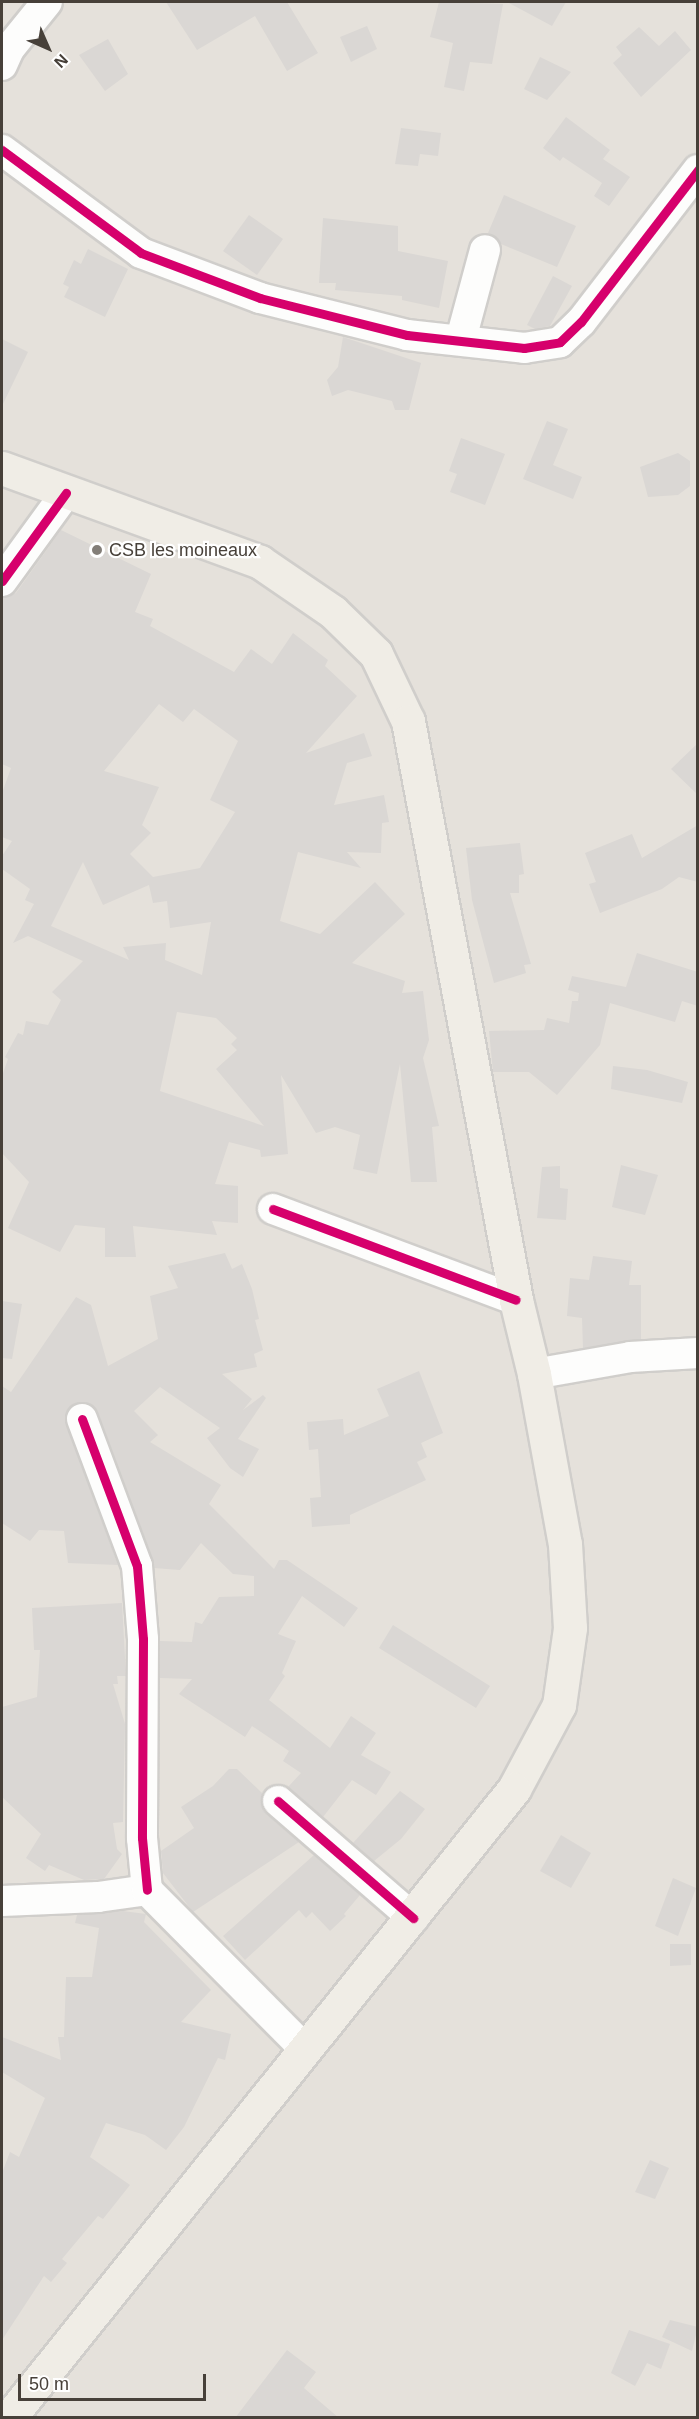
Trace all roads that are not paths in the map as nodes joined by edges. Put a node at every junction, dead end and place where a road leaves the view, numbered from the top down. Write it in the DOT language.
graph roads {
  1 [pos="47,2"];
  2 [pos="2,65"];
  3 [pos="2,150"];
  4 [pos="698,170"];
  5 [pos="485,250"];
  6 [pos="461,339"];
  7 [pos="2,468"];
  8 [pos="66,494"];
  9 [pos="2,581"];
  10 [pos="273,1209"];
  11 [pos="516,1300"];
  12 [pos="698,1353"];
  13 [pos="534,1374"];
  14 [pos="82,1419"];
  15 [pos="278,1801"];
  16 [pos="147,1890"];
  17 [pos="2,1901"];
  18 [pos="413,1918"];
  19 [pos="305,2049"];
  20 [pos="9,2418"];
  1 -- 2 [label="street"];
  3 -- 6 [label="street"];
  4 -- 6 [label="street"];
  5 -- 6 [label="street"];
  7 -- 8 [label="main road"];
  8 -- 9 [label="street"];
  8 -- 11 [label="main road"];
  10 -- 11 [label="street"];
  11 -- 13 [label="main road"];
  12 -- 13 [label="street"];
  13 -- 18 [label="main road"];
  14 -- 16 [label="street"];
  15 -- 18 [label="street"];
  16 -- 17 [label="street"];
  16 -- 19 [label="street"];
  18 -- 19 [label="main road"];
  19 -- 20 [label="main road"];
}
